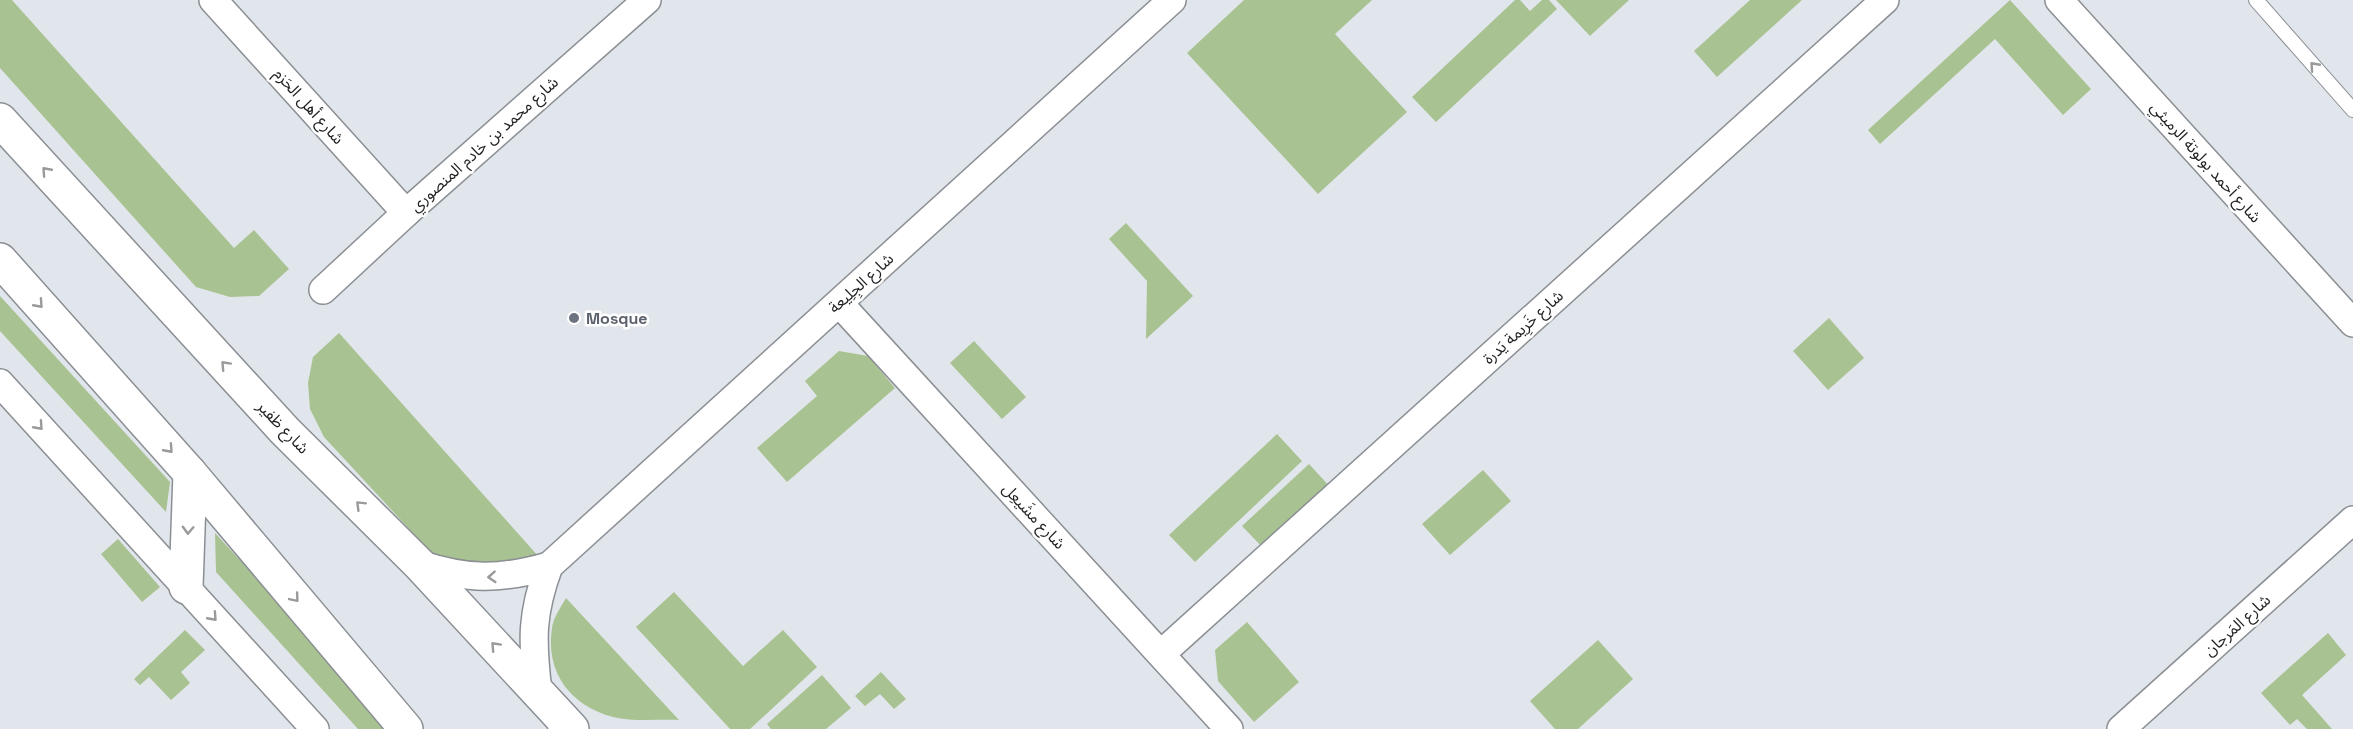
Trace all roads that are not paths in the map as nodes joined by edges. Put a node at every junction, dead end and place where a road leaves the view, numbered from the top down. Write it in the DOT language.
graph roads {
  1 [pos="213,0"];
  2 [pos="647,0"];
  3 [pos="1172,0"];
  4 [pos="1885,0"];
  5 [pos="2059,0"];
  6 [pos="2256,0"];
  7 [pos="2353,110"];
  8 [pos="0,120"];
  9 [pos="406,213"];
  10 [pos="0,260"];
  11 [pos="323,290"];
  12 [pos="839,303"];
  13 [pos="2353,323"];
  14 [pos="0,383"];
  15 [pos="190,473"];
  16 [pos="2353,520"];
  17 [pos="419,564"];
  18 [pos="549,566"];
  19 [pos="186,587"];
  20 [pos="1161,654"];
  21 [pos="538,692"];
  22 [pos="567,726"];
  23 [pos="315,729"];
  24 [pos="406,729"];
  25 [pos="1229,729"];
  26 [pos="2121,729"];
  1 -- 9 [label="street, شارع أهل الحَزم"];
  2 -- 9 [label="street, شارع محمد بن خادم المنصوري"];
  3 -- 12 [label="street, شارع الجِلِيعة"];
  4 -- 20 [label="street, شارع خَرِيمة يَدرة"];
  5 -- 13 [label="street, شارع أحمد بولوتة الرميثي"];
  7 -- 6 [label="lane, one-way"];
  17 -- 8 [label="main road, شارع ظفير, one-way"];
  9 -- 11 [label="street, شارع محمد بن خادم المنصوري"];
  10 -- 15 [label="main road, one-way"];
  12 -- 18 [label="street, شارع الجِلِيعة"];
  12 -- 20 [label="street, شارع مشَيعِل"];
  14 -- 19 [label="street, one-way"];
  15 -- 19 [label="main road, one-way"];
  15 -- 24 [label="main road, one-way"];
  16 -- 26 [label="street, شارع المَرجان"];
  18 -- 17 [label="street, شارع الجِلِيعة, one-way"];
  21 -- 17 [label="main road, شارع ظفير, one-way"];
  18 -- 21 [label="street, شارع الجِلِيعة"];
  19 -- 23 [label="street, one-way"];
  20 -- 25 [label="street, شارع مشَيعِل"];
  21 -- 22 [label="main road, شارع ظفير"];
}
